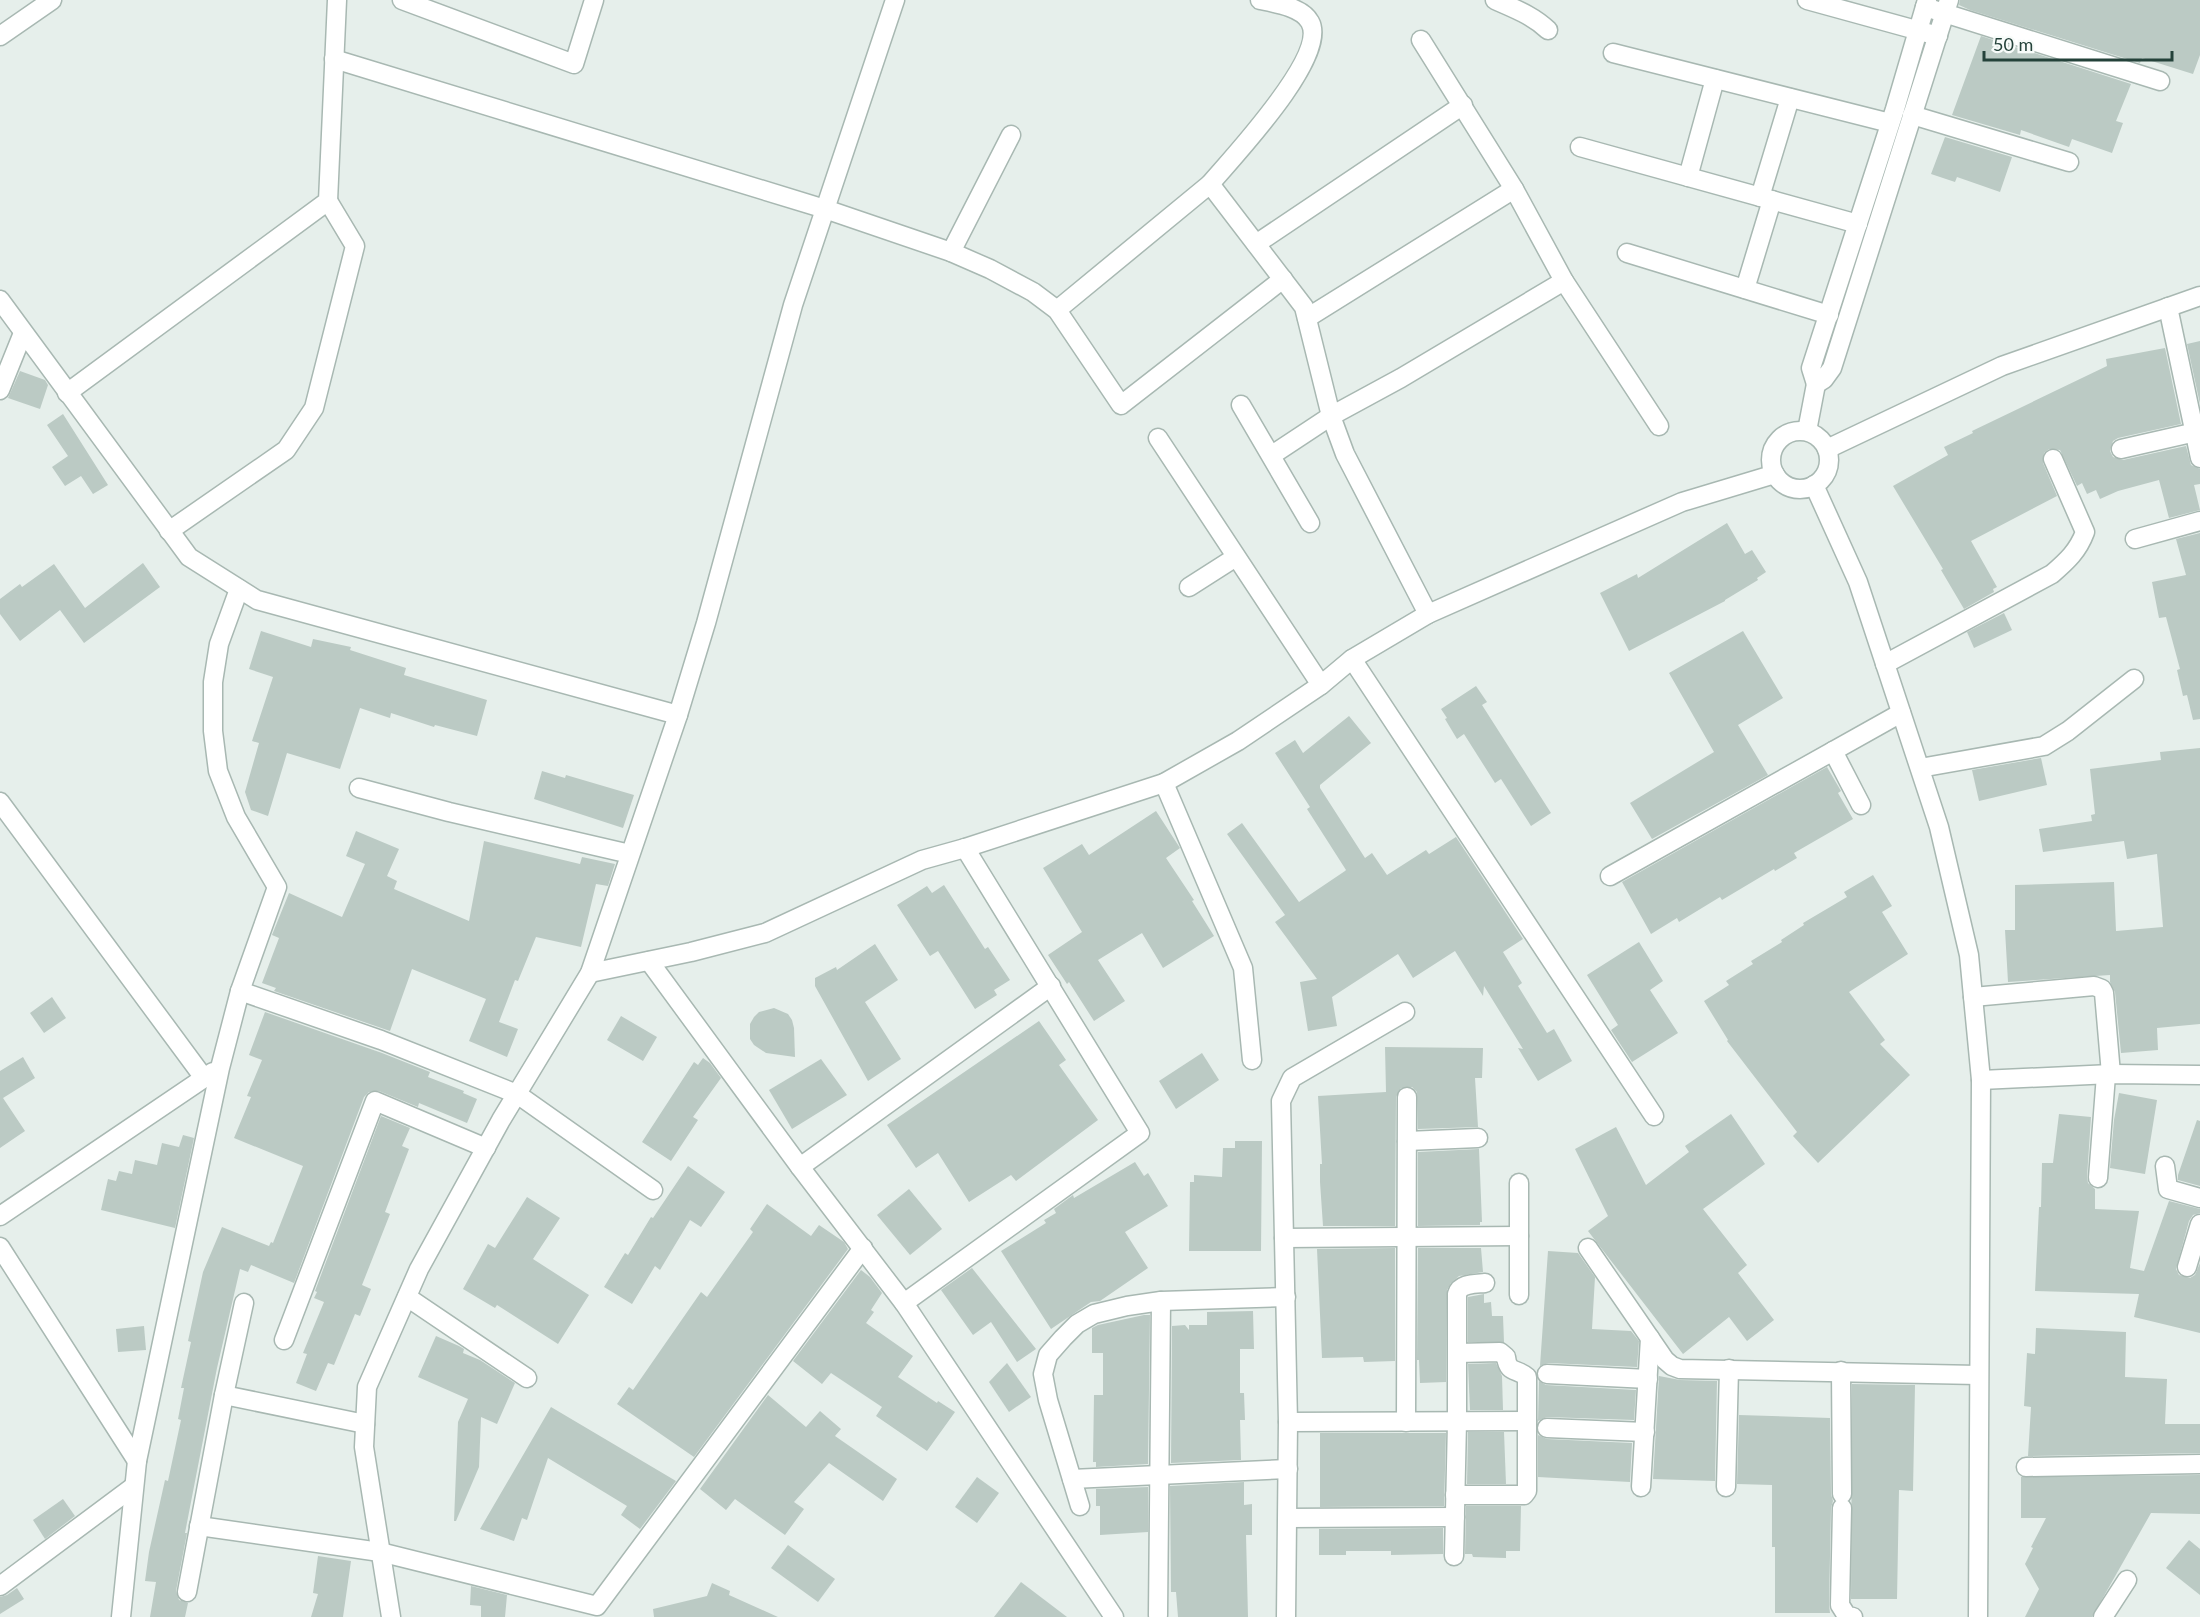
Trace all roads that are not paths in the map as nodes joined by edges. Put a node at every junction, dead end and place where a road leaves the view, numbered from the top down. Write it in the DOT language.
graph roads {
  1 [pos="52,0"];
  2 [pos="337,0"];
  3 [pos="402,0"];
  4 [pos="594,0"];
  5 [pos="895,0"];
  6 [pos="1260,0"];
  7 [pos="1495,0"];
  8 [pos="1814,1"];
  9 [pos="1926,3"];
  10 [pos="1947,7"];
  11 [pos="1548,30"];
  12 [pos="1918,30"];
  13 [pos="0,36"];
  14 [pos="1938,36"];
  15 [pos="1421,40"];
  16 [pos="1613,53"];
  17 [pos="334,59"];
  18 [pos="1715,79"];
  19 [pos="2160,81"];
  20 [pos="1790,98"];
  21 [pos="1463,105"];
  22 [pos="1912,115"];
  23 [pos="1890,123"];
  24 [pos="1011,135"];
  25 [pos="1580,147"];
  26 [pos="2069,162"];
  27 [pos="1688,177"];
  28 [pos="1210,184"];
  29 [pos="1514,189"];
  30 [pos="1766,199"];
  31 [pos="328,201"];
  32 [pos="825,209"];
  33 [pos="1858,224"];
  34 [pos="1256,244"];
  35 [pos="1849,251"];
  36 [pos="951,252"];
  37 [pos="1627,252"];
  38 [pos="1868,256"];
  39 [pos="1283,279"];
  40 [pos="1564,281"];
  41 [pos="1745,289"];
  42 [pos="2200,296"];
  43 [pos="0,300"];
  44 [pos="2168,307"];
  45 [pos="1057,310"];
  46 [pos="1828,315"];
  47 [pos="1307,318"];
  48 [pos="23,333"];
  49 [pos="1816,384"];
  50 [pos="0,390"];
  51 [pos="67,393"];
  52 [pos="1241,405"];
  53 [pos="1331,416"];
  54 [pos="1659,426"];
  55 [pos="1807,431"];
  56 [pos="2197,432"];
  57 [pos="1158,438"];
  58 [pos="1827,449"];
  59 [pos="2121,449"];
  60 [pos="1272,455"];
  61 [pos="2200,458"];
  62 [pos="2053,459"];
  63 [pos="1775,474"];
  64 [pos="1814,485"];
  65 [pos="2200,521"];
  66 [pos="1310,523"];
  67 [pos="169,531"];
  68 [pos="2135,539"];
  69 [pos="1236,556"];
  70 [pos="1189,587"];
  71 [pos="239,589"];
  72 [pos="1428,614"];
  73 [pos="1352,659"];
  74 [pos="1885,664"];
  75 [pos="2134,679"];
  76 [pos="1321,685"];
  77 [pos="1901,713"];
  78 [pos="678,715"];
  79 [pos="1833,752"];
  80 [pos="1920,768"];
  81 [pos="1164,783"];
  82 [pos="359,788"];
  83 [pos="0,802"];
  84 [pos="1861,805"];
  85 [pos="965,848"];
  86 [pos="630,854"];
  87 [pos="1610,876"];
  88 [pos="649,961"];
  89 [pos="590,973"];
  90 [pos="1051,986"];
  91 [pos="240,991"];
  92 [pos="1973,997"];
  93 [pos="1405,1012"];
  94 [pos="1252,1060"];
  95 [pos="220,1068"];
  96 [pos="2109,1074"];
  97 [pos="2200,1075"];
  98 [pos="204,1078"];
  99 [pos="1981,1080"];
  100 [pos="517,1094"];
  101 [pos="1407,1097"];
  102 [pos="1654,1116"];
  103 [pos="1478,1138"];
  104 [pos="1407,1141"];
  105 [pos="486,1148"];
  106 [pos="2165,1166"];
  107 [pos="800,1167"];
  108 [pos="2098,1178"];
  109 [pos="1519,1183"];
  110 [pos="653,1190"];
  111 [pos="2200,1198"];
  112 [pos="0,1216"];
  113 [pos="2200,1224"];
  114 [pos="1407,1236"];
  115 [pos="1519,1236"];
  116 [pos="1284,1238"];
  117 [pos="0,1247"];
  118 [pos="863,1248"];
  119 [pos="1588,1248"];
  120 [pos="2187,1267"];
  121 [pos="1485,1283"];
  122 [pos="1519,1295"];
  123 [pos="407,1297"];
  124 [pos="1286,1297"];
  125 [pos="1161,1301"];
  126 [pos="244,1304"];
  127 [pos="904,1304"];
  128 [pos="1650,1338"];
  129 [pos="284,1340"];
  130 [pos="1458,1353"];
  131 [pos="1729,1369"];
  132 [pos="1841,1371"];
  133 [pos="1547,1374"];
  134 [pos="1978,1375"];
  135 [pos="527,1378"];
  136 [pos="1648,1379"];
  137 [pos="224,1395"];
  138 [pos="1288,1422"];
  139 [pos="1406,1422"];
  140 [pos="1457,1422"];
  141 [pos="1527,1422"];
  142 [pos="365,1424"];
  143 [pos="1547,1428"];
  144 [pos="1645,1432"];
  145 [pos="136,1461"];
  146 [pos="2200,1464"];
  147 [pos="2026,1467"];
  148 [pos="1288,1469"];
  149 [pos="1159,1475"];
  150 [pos="1072,1479"];
  151 [pos="133,1487"];
  152 [pos="1641,1487"];
  153 [pos="1726,1487"];
  154 [pos="1455,1495"];
  155 [pos="1080,1506"];
  156 [pos="1455,1517"];
  157 [pos="1287,1518"];
  158 [pos="199,1526"];
  159 [pos="380,1552"];
  160 [pos="1454,1556"];
  161 [pos="2127,1580"];
  162 [pos="0,1586"];
  163 [pos="187,1593"];
  164 [pos="1158,1615"];
  165 [pos="121,1617"];
  166 [pos="390,1617"];
  167 [pos="1114,1617"];
  168 [pos="1286,1617"];
  169 [pos="1853,1617"];
  170 [pos="1978,1617"];
  171 [pos="2103,1617"];
  1 -- 13 [label="street"];
  2 -- 17 [label="street"];
  3 -- 4 [label="street"];
  5 -- 32 [label="street"];
  6 -- 28 [label="street"];
  7 -- 11 [label="street"];
  8 -- 12 [label="street"];
  9 -- 10 [label="street"];
  9 -- 12 [label="street"];
  10 -- 14 [label="street"];
  10 -- 19 [label="street"];
  12 -- 14 [label="street"];
  12 -- 23 [label="street"];
  14 -- 22 [label="street"];
  15 -- 21 [label="street"];
  16 -- 18 [label="street"];
  17 -- 31 [label="street"];
  17 -- 32 [label="street"];
  18 -- 20 [label="street"];
  18 -- 27 [label="street"];
  20 -- 23 [label="street"];
  20 -- 30 [label="street"];
  21 -- 29 [label="street"];
  21 -- 34 [label="street"];
  22 -- 26 [label="street"];
  22 -- 38 [label="street"];
  23 -- 33 [label="street"];
  24 -- 36 [label="street"];
  25 -- 27 [label="street"];
  27 -- 30 [label="street"];
  28 -- 34 [label="street"];
  28 -- 45 [label="street"];
  29 -- 40 [label="street"];
  29 -- 47 [label="street"];
  30 -- 33 [label="street"];
  30 -- 41 [label="street"];
  31 -- 51 [label="street"];
  31 -- 67 [label="street"];
  32 -- 36 [label="street"];
  32 -- 78 [label="street"];
  33 -- 35 [label="street"];
  34 -- 39 [label="street"];
  35 -- 38 [label="street"];
  35 -- 46 [label="street"];
  36 -- 45 [label="street"];
  37 -- 41 [label="street"];
  38 -- 49 [label="street"];
  39 -- 45 [label="street"];
  39 -- 47 [label="street"];
  40 -- 53 [label="street"];
  40 -- 54 [label="street"];
  41 -- 46 [label="street"];
  42 -- 44 [label="street"];
  43 -- 48 [label="street"];
  44 -- 56 [label="street"];
  44 -- 58 [label="street"];
  46 -- 49 [label="street"];
  47 -- 53 [label="street"];
  48 -- 50 [label="street"];
  48 -- 51 [label="street"];
  49 -- 55 [label="street"];
  51 -- 67 [label="street"];
  52 -- 60 [label="street"];
  53 -- 60 [label="street"];
  53 -- 72 [label="street"];
  55 -- 58 [label="street"];
  55 -- 63 [label="street"];
  56 -- 59 [label="street"];
  56 -- 61 [label="street"];
  57 -- 69 [label="street"];
  58 -- 64 [label="street"];
  60 -- 66 [label="street"];
  62 -- 74 [label="street"];
  63 -- 64 [label="street"];
  63 -- 72 [label="street"];
  64 -- 74 [label="street"];
  65 -- 68 [label="street"];
  67 -- 71 [label="street"];
  69 -- 70 [label="street"];
  69 -- 76 [label="street"];
  71 -- 78 [label="street"];
  71 -- 91 [label="street"];
  72 -- 73 [label="street"];
  73 -- 76 [label="street"];
  73 -- 102 [label="street"];
  74 -- 77 [label="street"];
  75 -- 80 [label="street"];
  76 -- 81 [label="street"];
  77 -- 79 [label="street"];
  77 -- 80 [label="street"];
  78 -- 86 [label="street"];
  79 -- 84 [label="street"];
  79 -- 87 [label="street"];
  80 -- 92 [label="street"];
  81 -- 85 [label="street"];
  81 -- 94 [label="street"];
  82 -- 86 [label="street"];
  83 -- 98 [label="street"];
  85 -- 88 [label="street"];
  85 -- 90 [label="street"];
  86 -- 89 [label="street"];
  88 -- 89 [label="street"];
  88 -- 107 [label="street"];
  89 -- 100 [label="street"];
  90 -- 107 [label="street"];
  90 -- 127 [label="street"];
  91 -- 95 [label="street"];
  91 -- 100 [label="street"];
  92 -- 96 [label="street"];
  92 -- 99 [label="street"];
  93 -- 116 [label="street"];
  95 -- 98 [label="street"];
  95 -- 145 [label="street"];
  96 -- 97 [label="street"];
  96 -- 99 [label="street"];
  96 -- 108 [label="street"];
  98 -- 112 [label="street"];
  99 -- 134 [label="street"];
  100 -- 105 [label="street"];
  100 -- 110 [label="street"];
  101 -- 104 [label="street"];
  103 -- 104 [label="street"];
  104 -- 114 [label="street"];
  105 -- 123 [label="street"];
  105 -- 129 [label="street"];
  106 -- 111 [label="street"];
  107 -- 118 [label="street"];
  109 -- 115 [label="street"];
  113 -- 120 [label="street"];
  114 -- 115 [label="street"];
  114 -- 116 [label="street"];
  114 -- 139 [label="street"];
  115 -- 122 [label="street"];
  116 -- 124 [label="street"];
  117 -- 145 [label="street"];
  118 -- 127 [label="street"];
  118 -- 159 [label="street"];
  119 -- 128 [label="street"];
  121 -- 130 [label="street"];
  123 -- 135 [label="street"];
  123 -- 142 [label="street"];
  124 -- 125 [label="street"];
  124 -- 138 [label="street"];
  125 -- 149 [label="street"];
  125 -- 150 [label="street"];
  126 -- 137 [label="street"];
  127 -- 167 [label="street"];
  128 -- 131 [label="street"];
  128 -- 136 [label="street"];
  130 -- 140 [label="street"];
  130 -- 141 [label="street"];
  131 -- 132 [label="street"];
  131 -- 153 [label="street"];
  132 -- 134 [label="street"];
  132 -- 169 [label="street"];
  133 -- 136 [label="street"];
  134 -- 170 [label="street"];
  136 -- 144 [label="street"];
  137 -- 142 [label="street"];
  137 -- 158 [label="street"];
  138 -- 139 [label="street"];
  138 -- 148 [label="street"];
  139 -- 140 [label="street"];
  140 -- 141 [label="street"];
  140 -- 154 [label="street"];
  141 -- 154 [label="street"];
  142 -- 159 [label="street"];
  143 -- 144 [label="street"];
  144 -- 152 [label="street"];
  145 -- 151 [label="street"];
  146 -- 147 [label="street"];
  148 -- 149 [label="street"];
  148 -- 157 [label="street"];
  149 -- 150 [label="street"];
  149 -- 164 [label="street"];
  150 -- 155 [label="street"];
  151 -- 162 [label="street"];
  151 -- 165 [label="street"];
  154 -- 156 [label="street"];
  156 -- 157 [label="street"];
  156 -- 160 [label="street"];
  157 -- 168 [label="street"];
  158 -- 159 [label="street"];
  158 -- 163 [label="street"];
  159 -- 166 [label="street"];
  161 -- 171 [label="street"];
}
